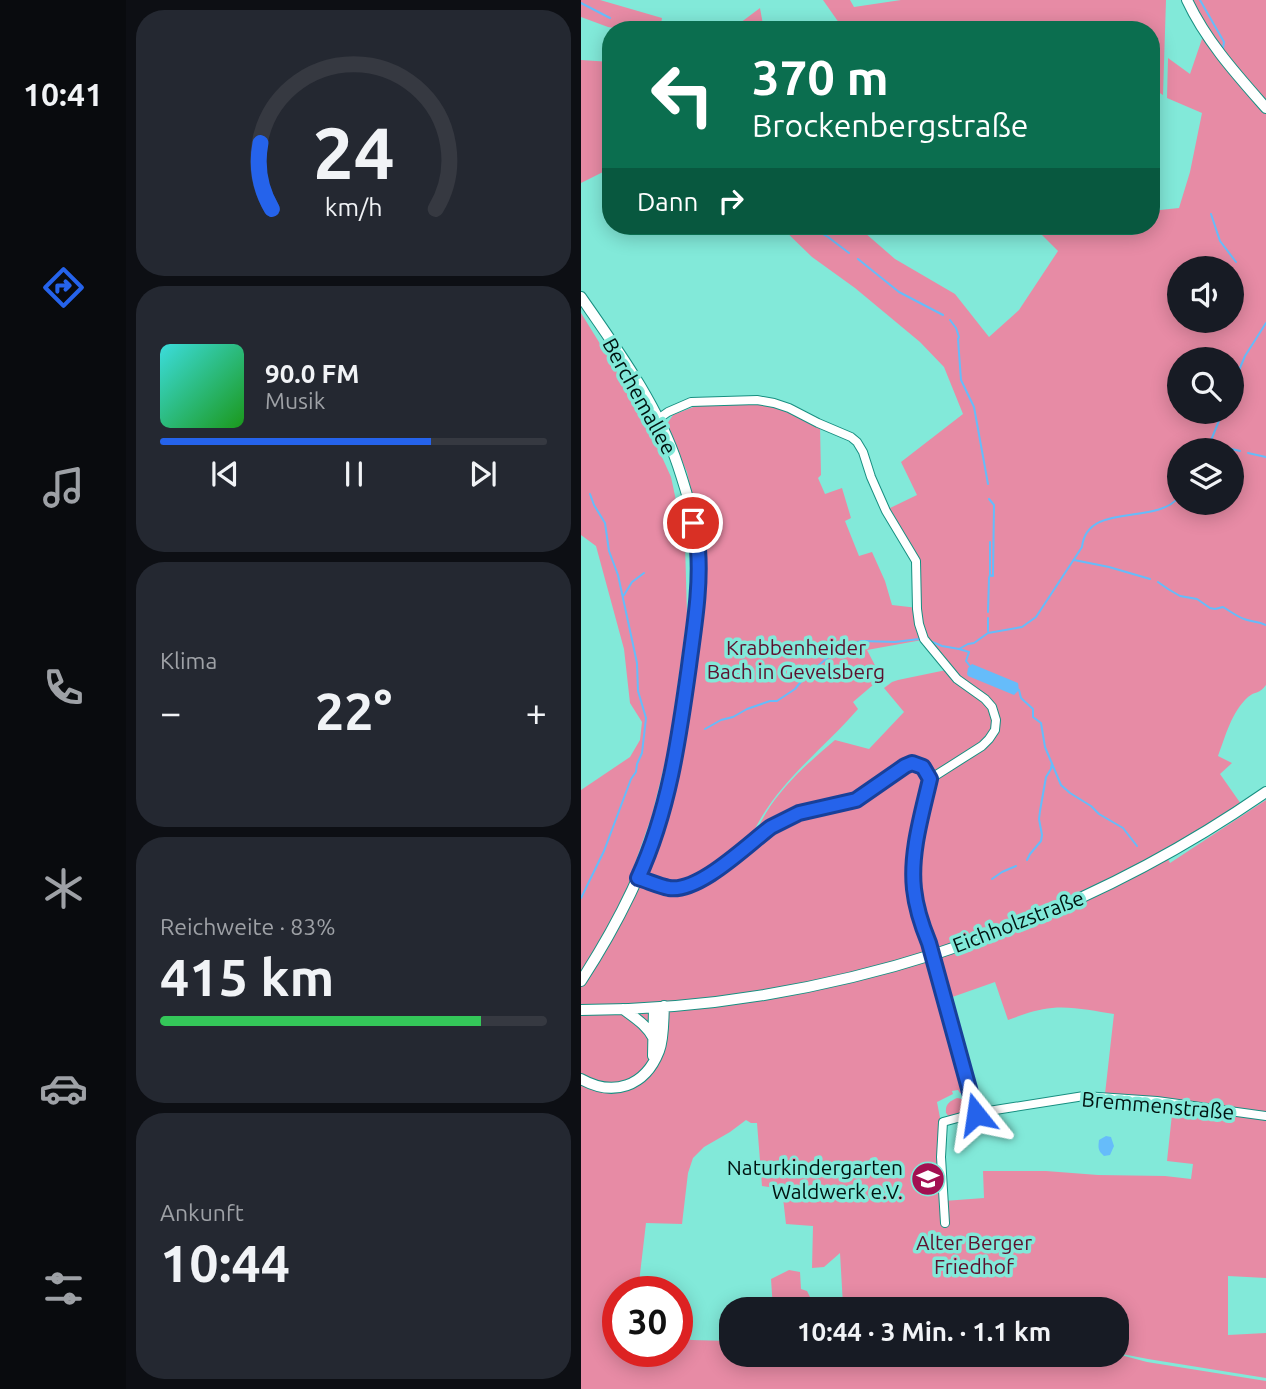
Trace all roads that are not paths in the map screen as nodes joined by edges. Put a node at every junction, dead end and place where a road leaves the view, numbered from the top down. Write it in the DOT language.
graph roads {
  1 [pos="1187,0"];
  2 [pos="1266,108"];
  3 [pos="581,296"];
  4 [pos="658,419"];
  5 [pos="930,779"];
  6 [pos="1266,792"];
  7 [pos="638,878"];
  8 [pos="581,981"];
  9 [pos="659,1007"];
  10 [pos="623,1009"];
  11 [pos="581,1010"];
  12 [pos="654,1039"];
  13 [pos="653,1062"];
  14 [pos="581,1079"];
  15 [pos="976,1114"];
  16 [pos="1266,1116"];
  17 [pos="945,1223"];
  1 -- 2 [label="main road"];
  3 -- 4 [label="main road, Berchemallee"];
  4 -- 5 [label="street"];
  4 -- 7 [label="main road, Berchemallee"];
  5 -- 7 [label="street"];
  5 -- 15 [label="street, bridge"];
  6 -- 9 [label="main road, Eichholzstraße"];
  7 -- 8 [label="main road, Berchemallee"];
  9 -- 10 [label="main road, Eichholzstraße"];
  9 -- 12 [label="main road"];
  9 -- 13 [label="main road"];
  10 -- 11 [label="main road, Eichholzstraße"];
  10 -- 12 [label="main road"];
  12 -- 13 [label="main road"];
  13 -- 14 [label="main road"];
  15 -- 16 [label="street, Bremmenstraße"];
  15 -- 17 [label="street, Bremmenstraße"];
}
